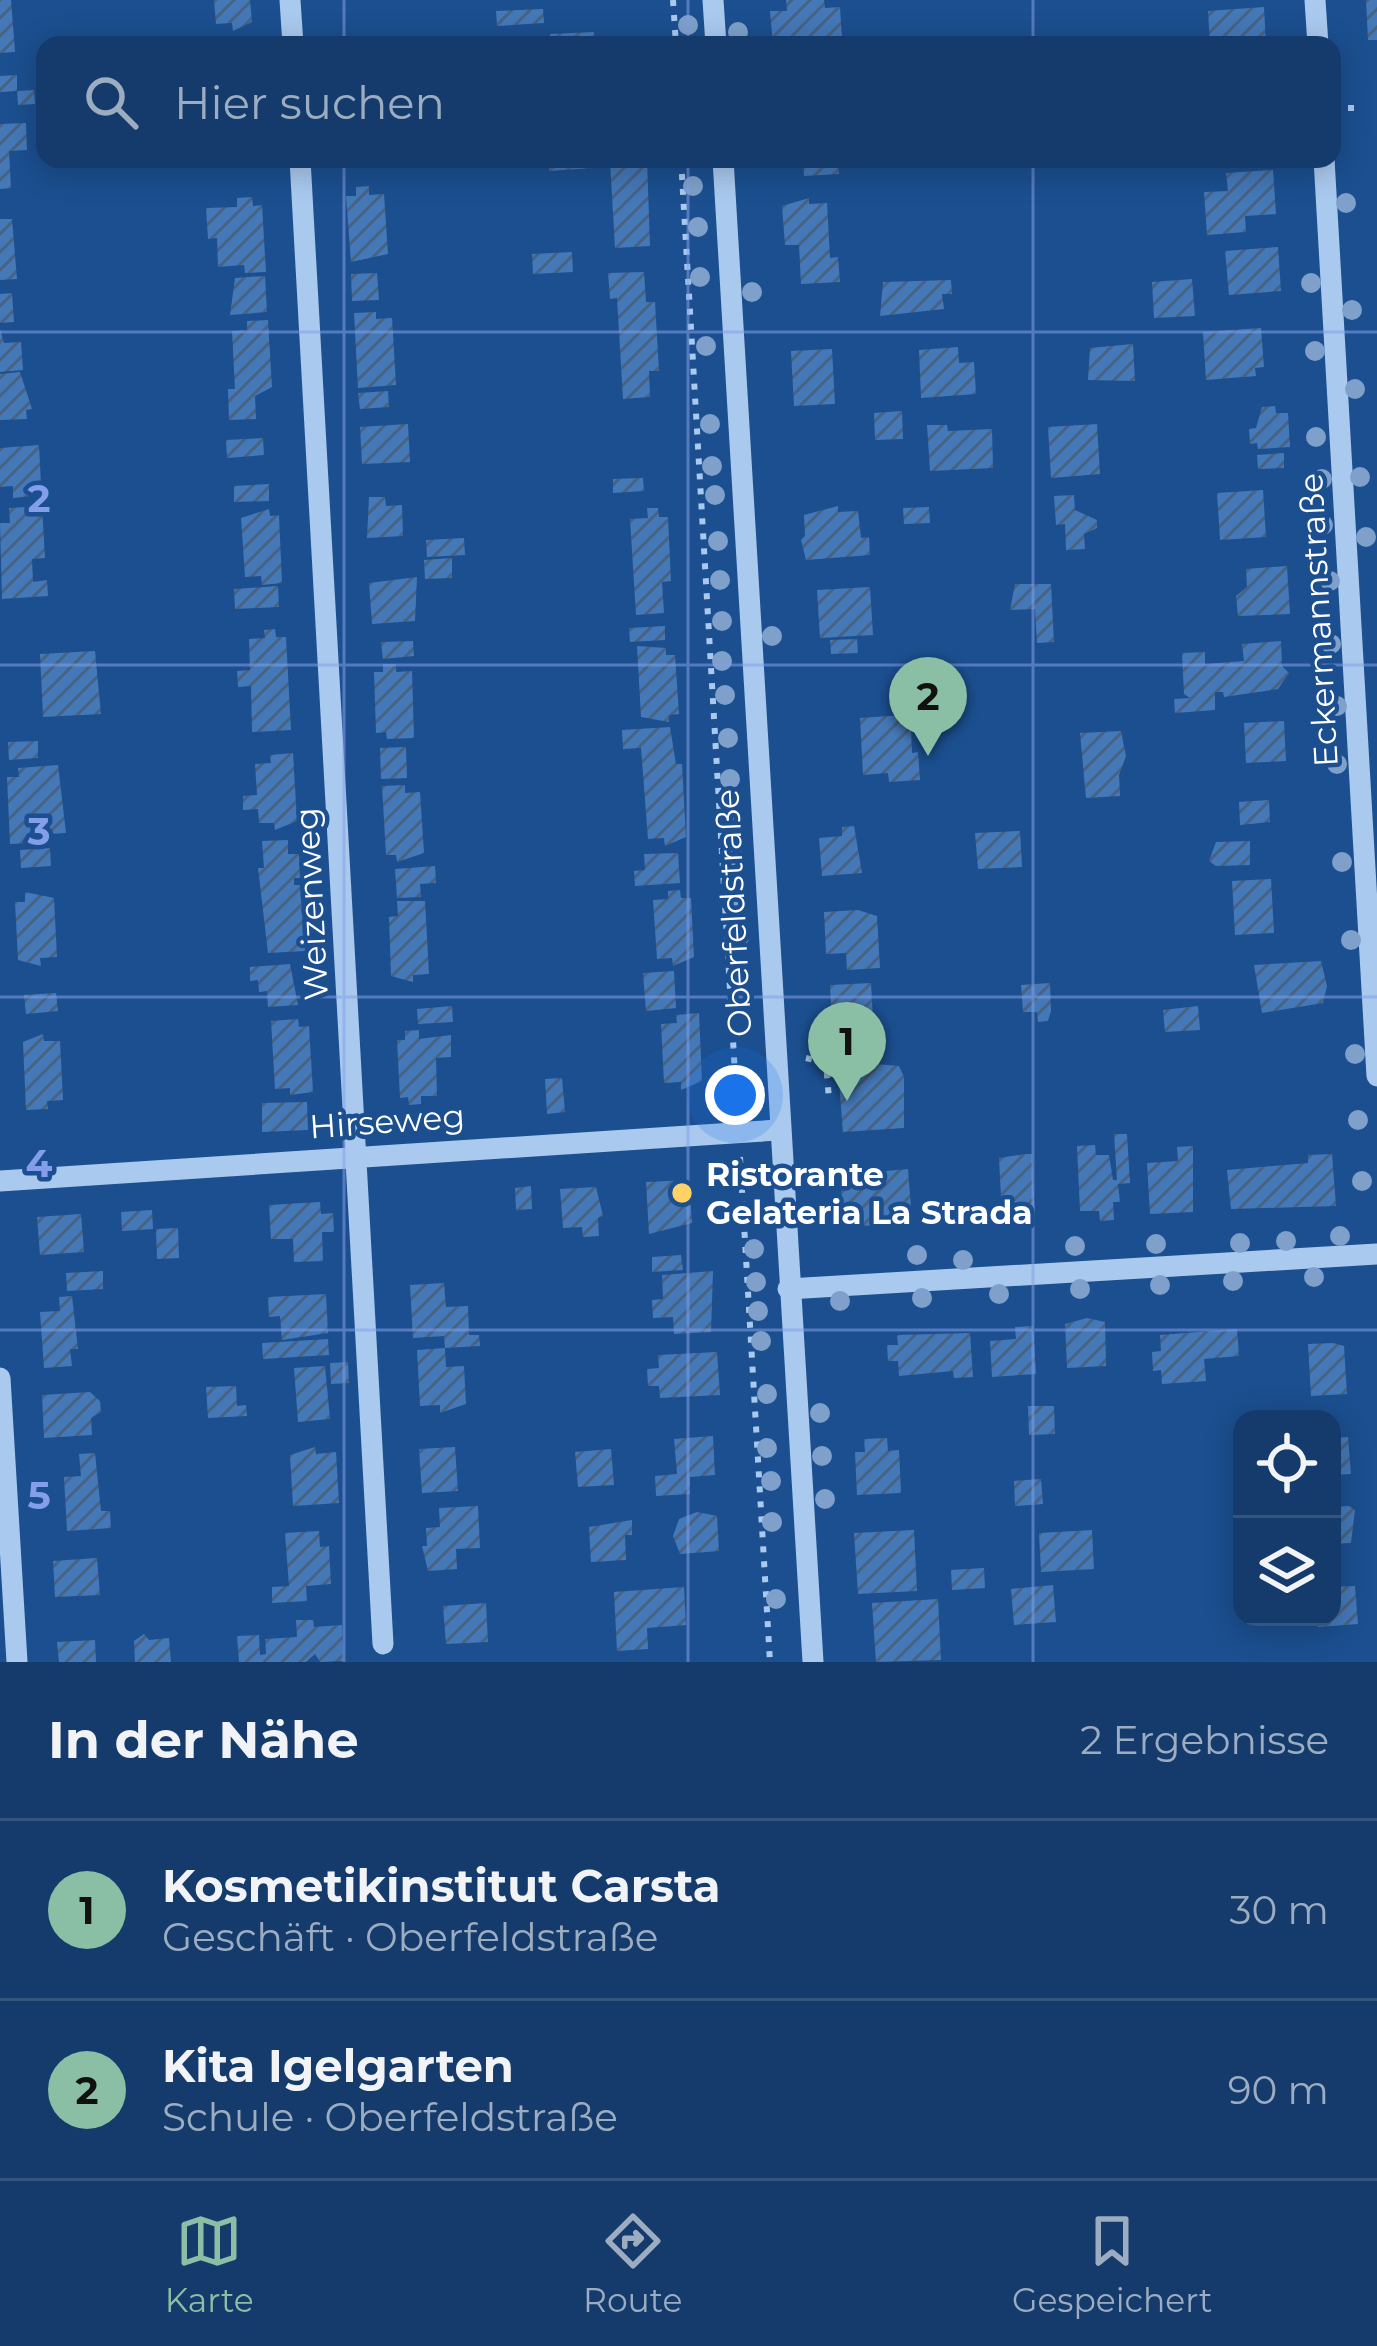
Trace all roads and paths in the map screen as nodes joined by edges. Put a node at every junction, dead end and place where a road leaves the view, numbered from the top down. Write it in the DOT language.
graph roads {
  1 [pos="290,0"];
  2 [pos="674,0"];
  3 [pos="713,0"];
  4 [pos="1315,0"];
  5 [pos="292,36"];
  6 [pos="676,36"];
  7 [pos="715,36"];
  8 [pos="1317,36"];
  9 [pos="300,168"];
  10 [pos="682,168"];
  11 [pos="724,168"];
  12 [pos="1325,168"];
  13 [pos="806,1058"];
  14 [pos="868,1060"];
  15 [pos="826,1063"];
  16 [pos="1377,1076"];
  17 [pos="830,1100"];
  18 [pos="778,1130"];
  19 [pos="738,1132"];
  20 [pos="359,1155"];
  21 [pos="0,1181"];
  22 [pos="1377,1254"];
  23 [pos="788,1288"];
  24 [pos="0,1378"];
  25 [pos="383,1645"];
  26 [pos="17,1662"];
  27 [pos="770,1662"];
  28 [pos="813,1662"];
  1 -- 5 [label="street"];
  2 -- 6 [label="path"];
  3 -- 7 [label="street"];
  4 -- 8 [label="street"];
  9 -- 20 [label="street, Weizenweg"];
  10 -- 19 [label="path"];
  11 -- 18 [label="street, Oberfeldstraße"];
  12 -- 16 [label="street, Eckermannstraße"];
  13 -- 15 [label="path"];
  14 -- 15 [label="path"];
  15 -- 17 [label="path"];
  18 -- 19 [label="street, Hirseweg"];
  18 -- 23 [label="street, Oberfeldstraße"];
  19 -- 20 [label="street, Hirseweg"];
  19 -- 27 [label="path"];
  20 -- 21 [label="street, Hirseweg"];
  20 -- 25 [label="street, Weizenweg"];
  22 -- 23 [label="street"];
  23 -- 28 [label="street, Oberfeldstraße"];
  24 -- 26 [label="street"];
}
